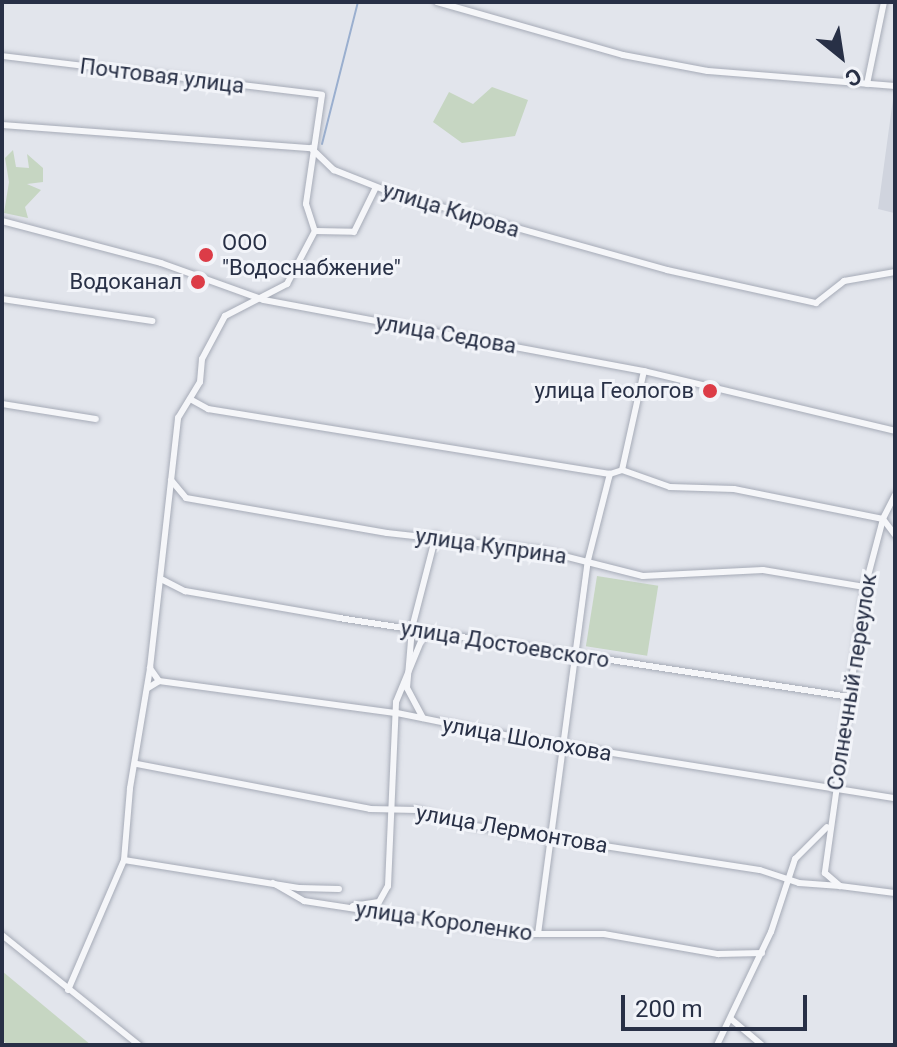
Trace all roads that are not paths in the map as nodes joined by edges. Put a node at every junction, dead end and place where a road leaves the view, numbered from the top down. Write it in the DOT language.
graph roads {
  1 [pos="437,2"];
  2 [pos="884,2"];
  3 [pos="2,56"];
  4 [pos="867,84"];
  5 [pos="895,86"];
  6 [pos="2,125"];
  7 [pos="311,148"];
  8 [pos="376,187"];
  9 [pos="2,221"];
  10 [pos="315,231"];
  11 [pos="895,272"];
  12 [pos="245,295"];
  13 [pos="2,299"];
  14 [pos="264,300"];
  15 [pos="246,304"];
  16 [pos="152,321"];
  17 [pos="644,371"];
  18 [pos="190,399"];
  19 [pos="2,404"];
  20 [pos="96,419"];
  21 [pos="895,431"];
  22 [pos="622,470"];
  23 [pos="610,474"];
  24 [pos="171,480"];
  25 [pos="895,495"];
  26 [pos="186,498"];
  27 [pos="169,507"];
  28 [pos="883,519"];
  29 [pos="436,535"];
  30 [pos="895,535"];
  31 [pos="588,560"];
  32 [pos="163,580"];
  33 [pos="865,587"];
  34 [pos="412,628"];
  35 [pos="431,631"];
  36 [pos="578,655"];
  37 [pos="150,668"];
  38 [pos="408,670"];
  39 [pos="159,681"];
  40 [pos="148,688"];
  41 [pos="850,697"];
  42 [pos="397,713"];
  43 [pos="423,718"];
  44 [pos="563,743"];
  45 [pos="137,764"];
  46 [pos="834,788"];
  47 [pos="895,798"];
  48 [pos="390,810"];
  49 [pos="828,823"];
  50 [pos="549,836"];
  51 [pos="124,860"];
  52 [pos="786,881"];
  53 [pos="273,883"];
  54 [pos="840,886"];
  55 [pos="339,889"];
  56 [pos="895,893"];
  57 [pos="334,905"];
  58 [pos="538,934"];
  59 [pos="2,935"];
  60 [pos="762,953"];
  61 [pos="68,990"];
  62 [pos="731,1019"];
  63 [pos="139,1045"];
  64 [pos="717,1045"];
  65 [pos="762,1045"];
  1 -- 4 [label="street"];
  2 -- 4 [label="street"];
  3 -- 7 [label="street, Почтовая улица"];
  4 -- 5 [label="street"];
  6 -- 7 [label="street"];
  7 -- 8 [label="street, улица Кирова"];
  7 -- 10 [label="street"];
  8 -- 10 [label="street"];
  8 -- 11 [label="street, улица Кирова"];
  9 -- 12 [label="street, улица Седова"];
  10 -- 14 [label="street"];
  12 -- 14 [label="street, улица Седова"];
  12 -- 15 [label="street"];
  13 -- 16 [label="street"];
  14 -- 15 [label="street"];
  14 -- 17 [label="street, улица Седова"];
  15 -- 18 [label="street"];
  17 -- 21 [label="street, улица Седова"];
  17 -- 22 [label="street"];
  18 -- 23 [label="street"];
  18 -- 24 [label="street"];
  19 -- 20 [label="street"];
  22 -- 23 [label="street"];
  22 -- 28 [label="street"];
  23 -- 31 [label="street"];
  24 -- 26 [label="street"];
  24 -- 27 [label="street"];
  25 -- 28 [label="street, Солнечный переулок"];
  26 -- 27 [label="street"];
  26 -- 29 [label="street, улица Куприна"];
  27 -- 32 [label="street"];
  28 -- 30 [label="street"];
  28 -- 33 [label="street, Солнечный переулок"];
  29 -- 31 [label="street, улица Куприна"];
  29 -- 34 [label="street"];
  31 -- 33 [label="street, улица Куприна"];
  31 -- 36 [label="street"];
  32 -- 34 [label="street, улица Достоевского"];
  32 -- 37 [label="street"];
  33 -- 41 [label="street, Солнечный переулок"];
  34 -- 35 [label="street, улица Достоевского"];
  34 -- 38 [label="street"];
  35 -- 36 [label="street, улица Достоевского"];
  35 -- 38 [label="street"];
  36 -- 41 [label="street, улица Достоевского"];
  36 -- 44 [label="street"];
  37 -- 39 [label="street"];
  37 -- 40 [label="street"];
  38 -- 42 [label="street"];
  38 -- 43 [label="street"];
  39 -- 40 [label="street"];
  39 -- 42 [label="street, улица Шолохова"];
  40 -- 45 [label="street"];
  41 -- 46 [label="street, Солнечный переулок"];
  42 -- 43 [label="street, улица Шолохова"];
  42 -- 48 [label="street"];
  43 -- 44 [label="street, улица Шолохова"];
  44 -- 46 [label="street, улица Шолохова"];
  44 -- 50 [label="street"];
  45 -- 48 [label="street, улица Лермонтова"];
  45 -- 51 [label="street"];
  46 -- 47 [label="street, улица Шолохова"];
  46 -- 49 [label="street, Солнечный переулок"];
  48 -- 50 [label="street, улица Лермонтова"];
  48 -- 57 [label="street"];
  49 -- 52 [label="street"];
  49 -- 54 [label="street, Солнечный переулок"];
  50 -- 52 [label="street, улица Лермонтова"];
  50 -- 58 [label="street"];
  51 -- 53 [label="street, улица Короленко"];
  51 -- 61 [label="street"];
  52 -- 54 [label="street, улица Лермонтова"];
  52 -- 60 [label="street"];
  53 -- 55 [label="street, улица Короленко"];
  53 -- 57 [label="street, улица Короленко"];
  54 -- 56 [label="street, улица Лермонтова"];
  57 -- 58 [label="street, улица Короленко"];
  58 -- 60 [label="street, улица Короленко"];
  59 -- 61 [label="street"];
  60 -- 62 [label="street"];
  61 -- 63 [label="street"];
  62 -- 64 [label="street"];
  62 -- 65 [label="street"];
}
